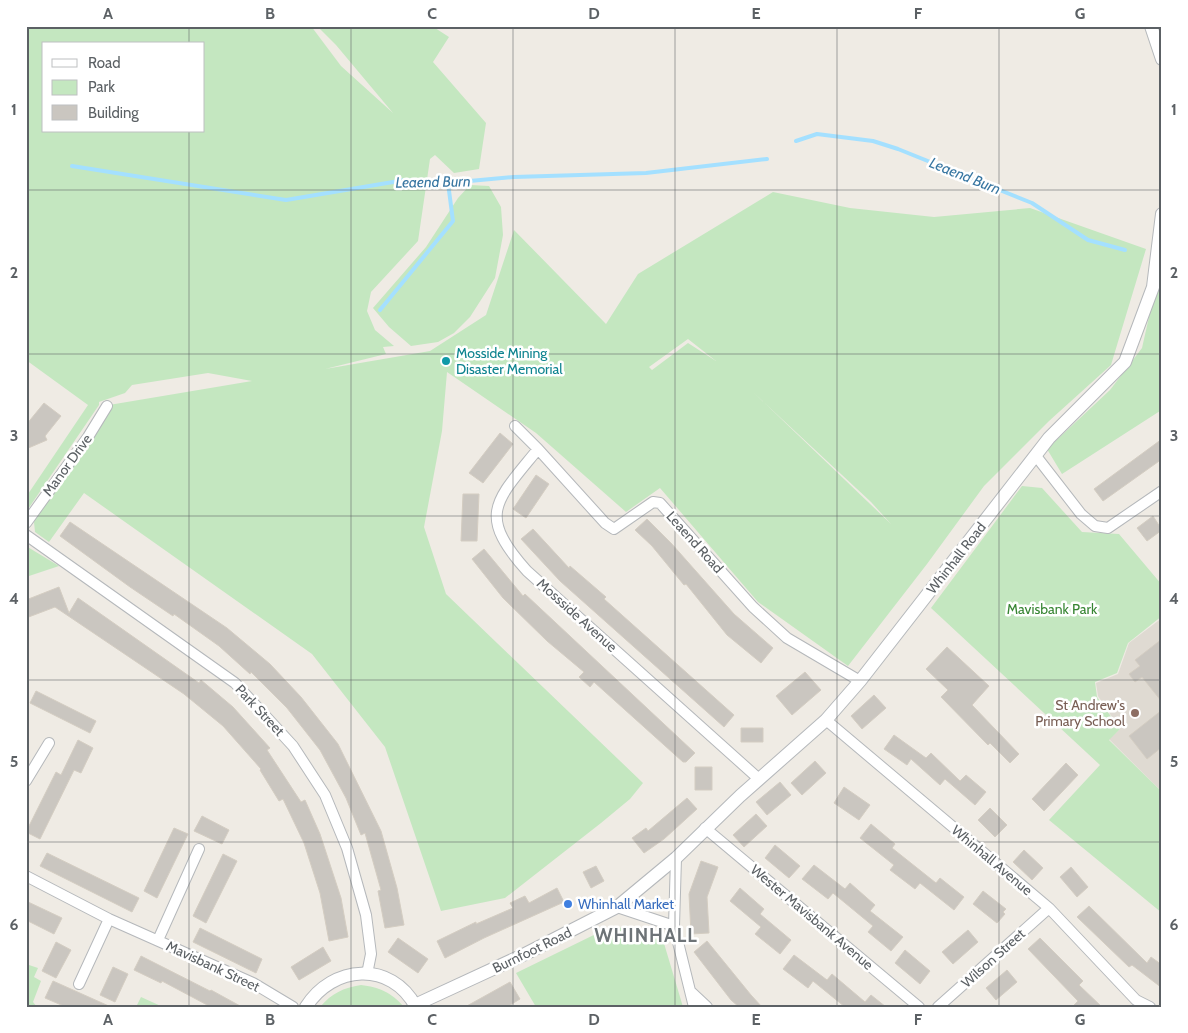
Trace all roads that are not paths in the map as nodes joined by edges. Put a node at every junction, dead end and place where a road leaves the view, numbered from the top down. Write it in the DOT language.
graph roads {
  1 [pos="1151,26"];
  2 [pos="1162,59"];
  3 [pos="1162,214"];
  4 [pos="107,406"];
  5 [pos="515,426"];
  6 [pos="538,449"];
  7 [pos="1036,456"];
  8 [pos="1162,491"];
  9 [pos="26,523"];
  10 [pos="26,535"];
  11 [pos="860,681"];
  12 [pos="826,720"];
  13 [pos="49,743"];
  14 [pos="759,779"];
  15 [pos="26,781"];
  16 [pos="705,828"];
  17 [pos="199,849"];
  18 [pos="676,858"];
  19 [pos="26,876"];
  20 [pos="643,886"];
  21 [pos="617,907"];
  22 [pos="1049,908"];
  23 [pos="109,919"];
  24 [pos="674,926"];
  25 [pos="158,940"];
  26 [pos="367,974"];
  27 [pos="79,984"];
  28 [pos="690,992"];
  29 [pos="416,1006"];
  30 [pos="294,1007"];
  31 [pos="306,1007"];
  32 [pos="694,1007"];
  33 [pos="707,1007"];
  34 [pos="919,1007"];
  35 [pos="938,1007"];
  36 [pos="1150,1007"];
  1 -- 2 [label="street"];
  3 -- 7 [label="street, Whinhall Road"];
  4 -- 9 [label="street, Manor Drive"];
  5 -- 6 [label="street"];
  6 -- 11 [label="street, Leaend Road"];
  6 -- 14 [label="street, Mossside Avenue"];
  7 -- 8 [label="street"];
  7 -- 11 [label="street, Whinhall Road"];
  10 -- 26 [label="street, Park Street"];
  11 -- 12 [label="street, Whinhall Road"];
  12 -- 14 [label="street, Whinhall Road"];
  12 -- 22 [label="street, Whinhall Avenue"];
  13 -- 15 [label="street"];
  14 -- 16 [label="street, Whinhall Road"];
  16 -- 18 [label="street, Whinhall Road"];
  16 -- 34 [label="street, Wester Mavisbank Avenue"];
  17 -- 25 [label="street, Mavisbank Street"];
  18 -- 20 [label="street, Whinhall Road"];
  18 -- 24 [label="street"];
  19 -- 23 [label="street, Mavisbank Street"];
  20 -- 21 [label="street, Burnfoot Road"];
  21 -- 24 [label="street"];
  21 -- 29 [label="street, Burnfoot Road"];
  22 -- 35 [label="street, Wilson Street"];
  22 -- 36 [label="street, Whinhall Avenue"];
  23 -- 25 [label="street, Mavisbank Street"];
  23 -- 27 [label="street"];
  24 -- 28 [label="street"];
  25 -- 30 [label="street, Mavisbank Street"];
  26 -- 29 [label="street"];
  26 -- 31 [label="street"];
  28 -- 32 [label="street"];
  28 -- 33 [label="street"];
}
